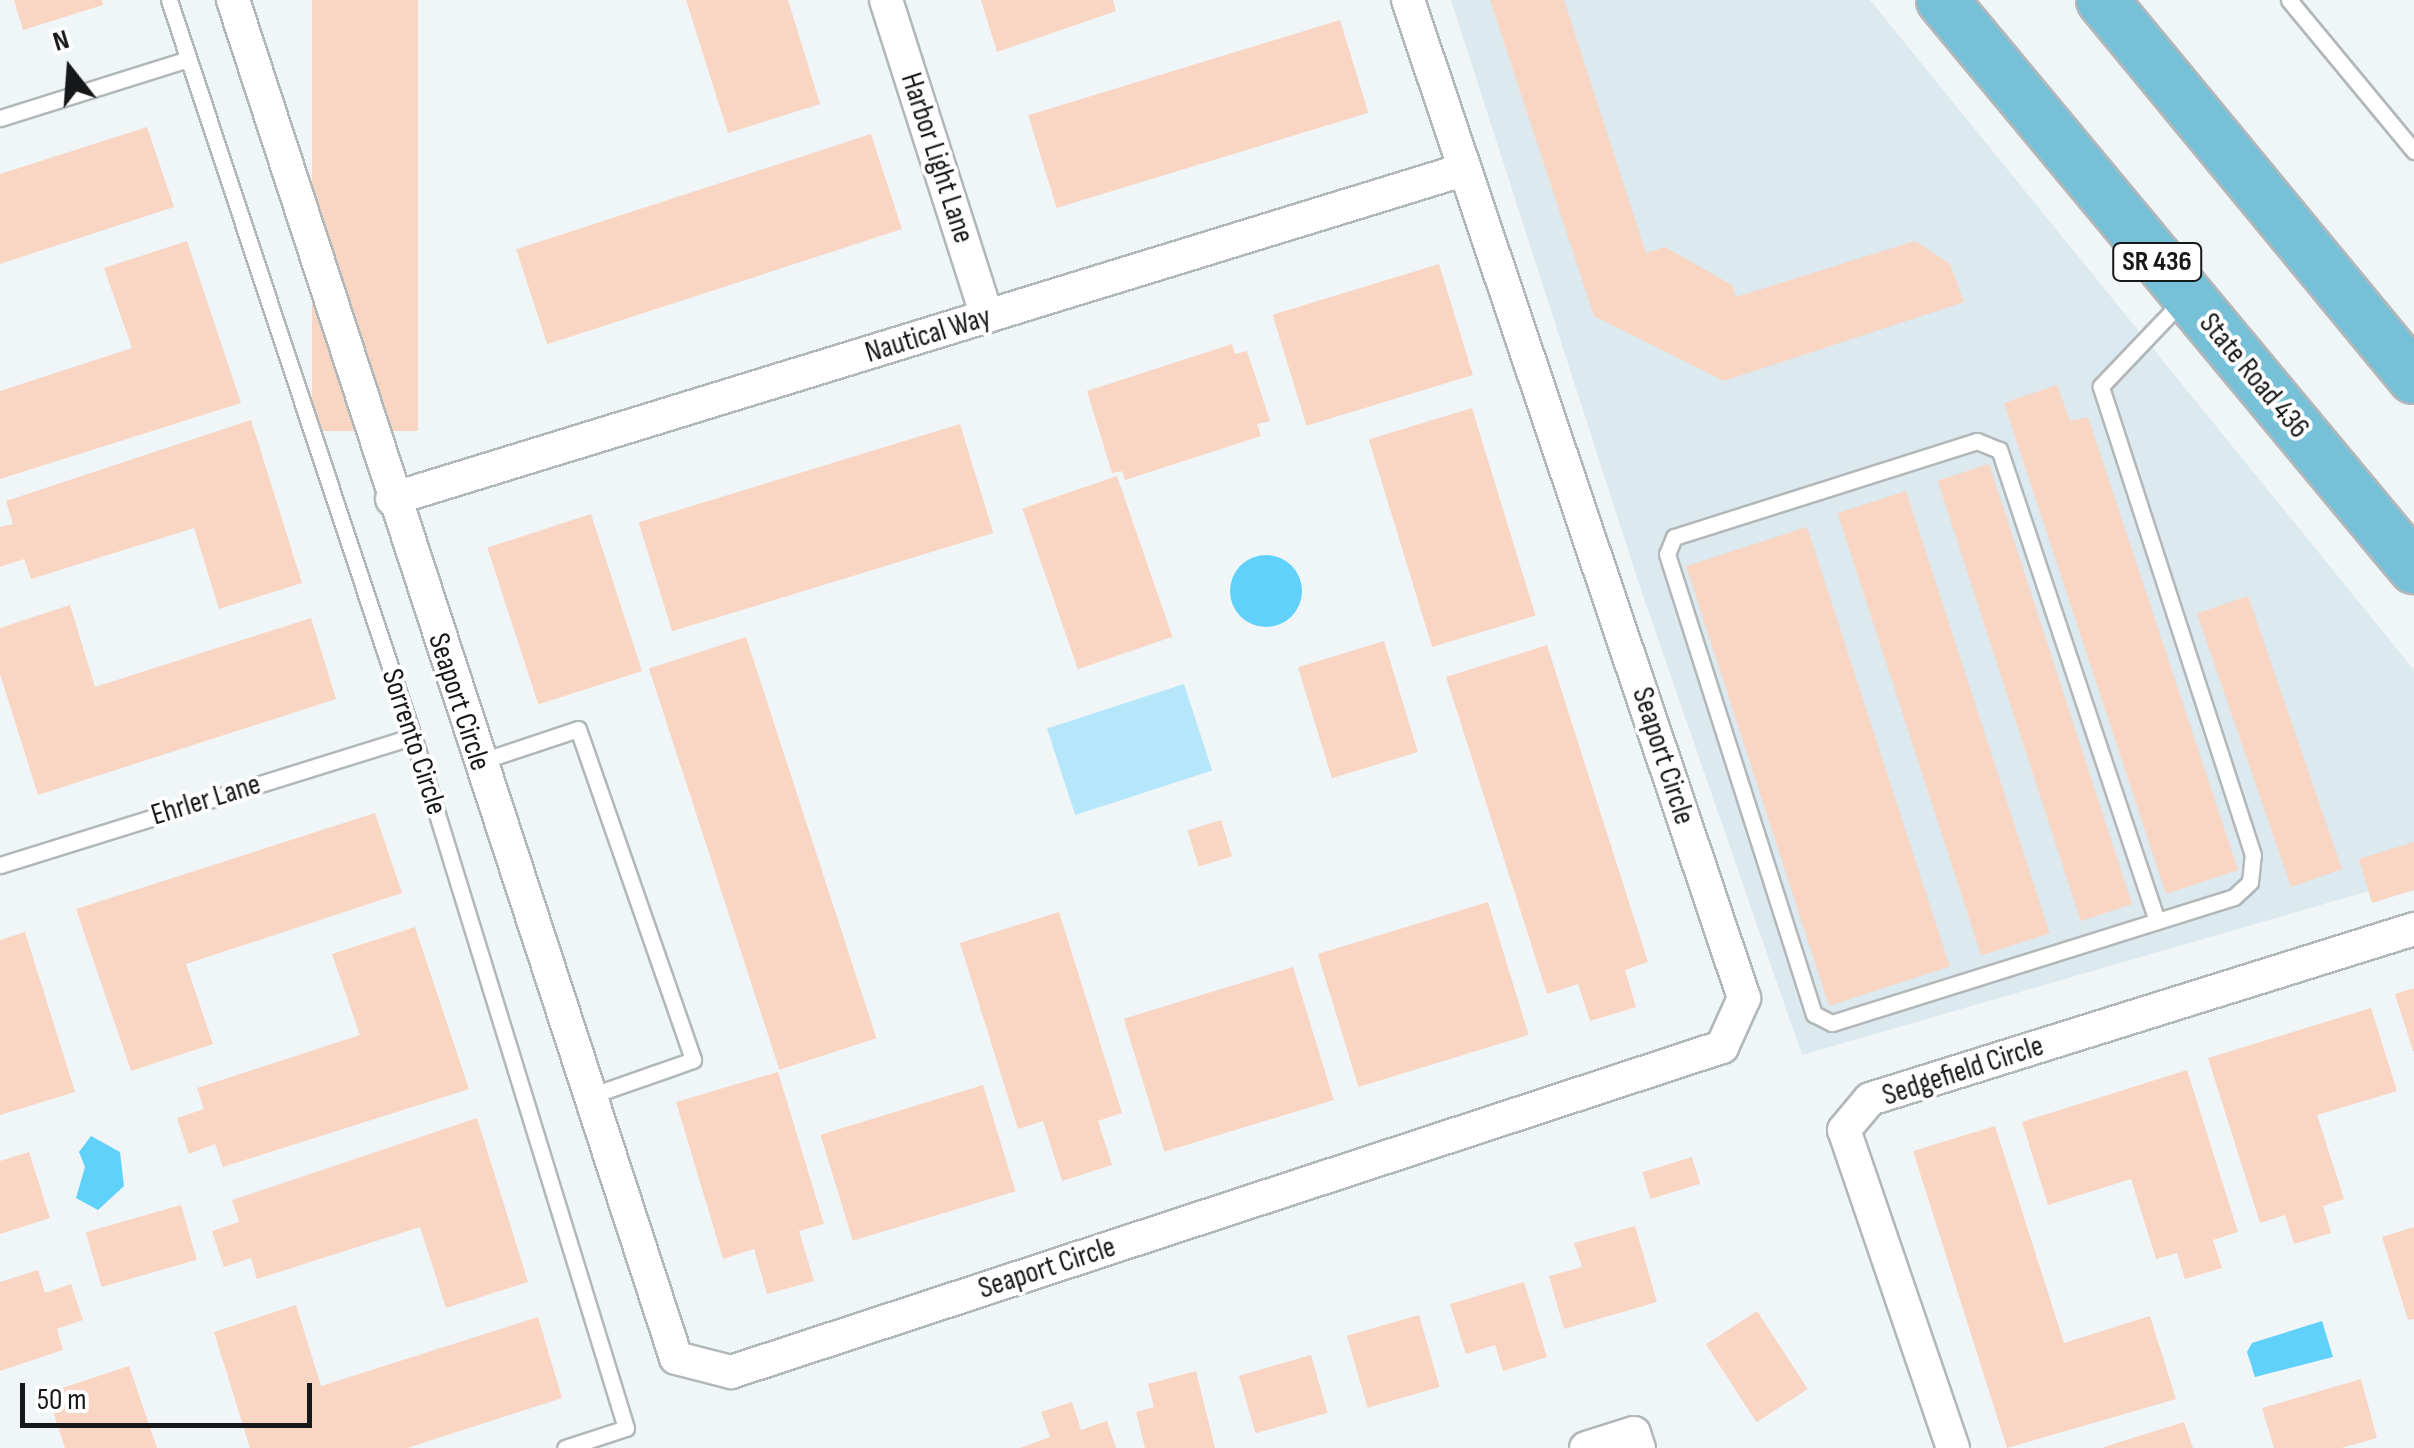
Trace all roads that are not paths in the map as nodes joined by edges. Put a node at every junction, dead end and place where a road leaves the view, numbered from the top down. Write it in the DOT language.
graph roads {
  1 [pos="169,0"];
  2 [pos="233,0"];
  3 [pos="886,0"];
  4 [pos="1408,0"];
  5 [pos="1942,0"];
  6 [pos="2102,0"];
  7 [pos="2289,0"];
  8 [pos="188,58"];
  9 [pos="0,118"];
  10 [pos="2414,151"];
  11 [pos="1463,170"];
  12 [pos="2186,298"];
  13 [pos="987,316"];
  14 [pos="2414,378"];
  15 [pos="392,500"];
  16 [pos="2414,568"];
  17 [pos="412,736"];
  18 [pos="479,762"];
  19 [pos="0,865"];
  20 [pos="2157,921"];
  21 [pos="2414,929"];
  22 [pos="590,1096"];
  23 [pos="1637,1440"];
  24 [pos="566,1448"];
  25 [pos="1586,1448"];
  26 [pos="1954,1448"];
  1 -- 8 [label="lane, Sorrento Circle"];
  2 -- 15 [label="street, Seaport Circle"];
  3 -- 13 [label="street, Harbor Light Lane"];
  4 -- 11 [label="street, Seaport Circle"];
  5 -- 12 [label="main road, State Road 436 / SR 436"];
  6 -- 14 [label="main road"];
  7 -- 10 [label="lane"];
  8 -- 9 [label="lane"];
  8 -- 17 [label="lane, Sorrento Circle"];
  11 -- 13 [label="street, Nautical Way"];
  11 -- 22 [label="street, Seaport Circle"];
  12 -- 16 [label="main road, State Road 436 / SR 436"];
  12 -- 20 [label="lane"];
  13 -- 15 [label="street, Nautical Way"];
  15 -- 18 [label="street, Seaport Circle"];
  17 -- 19 [label="lane, Ehrler Lane"];
  17 -- 24 [label="lane, Sorrento Circle"];
  18 -- 22 [label="street, Seaport Circle"];
  18 -- 22 [label="lane"];
  20 -- 20 [label="lane"];
  21 -- 26 [label="street, Sedgefield Circle"];
  23 -- 25 [label="street"];
}
